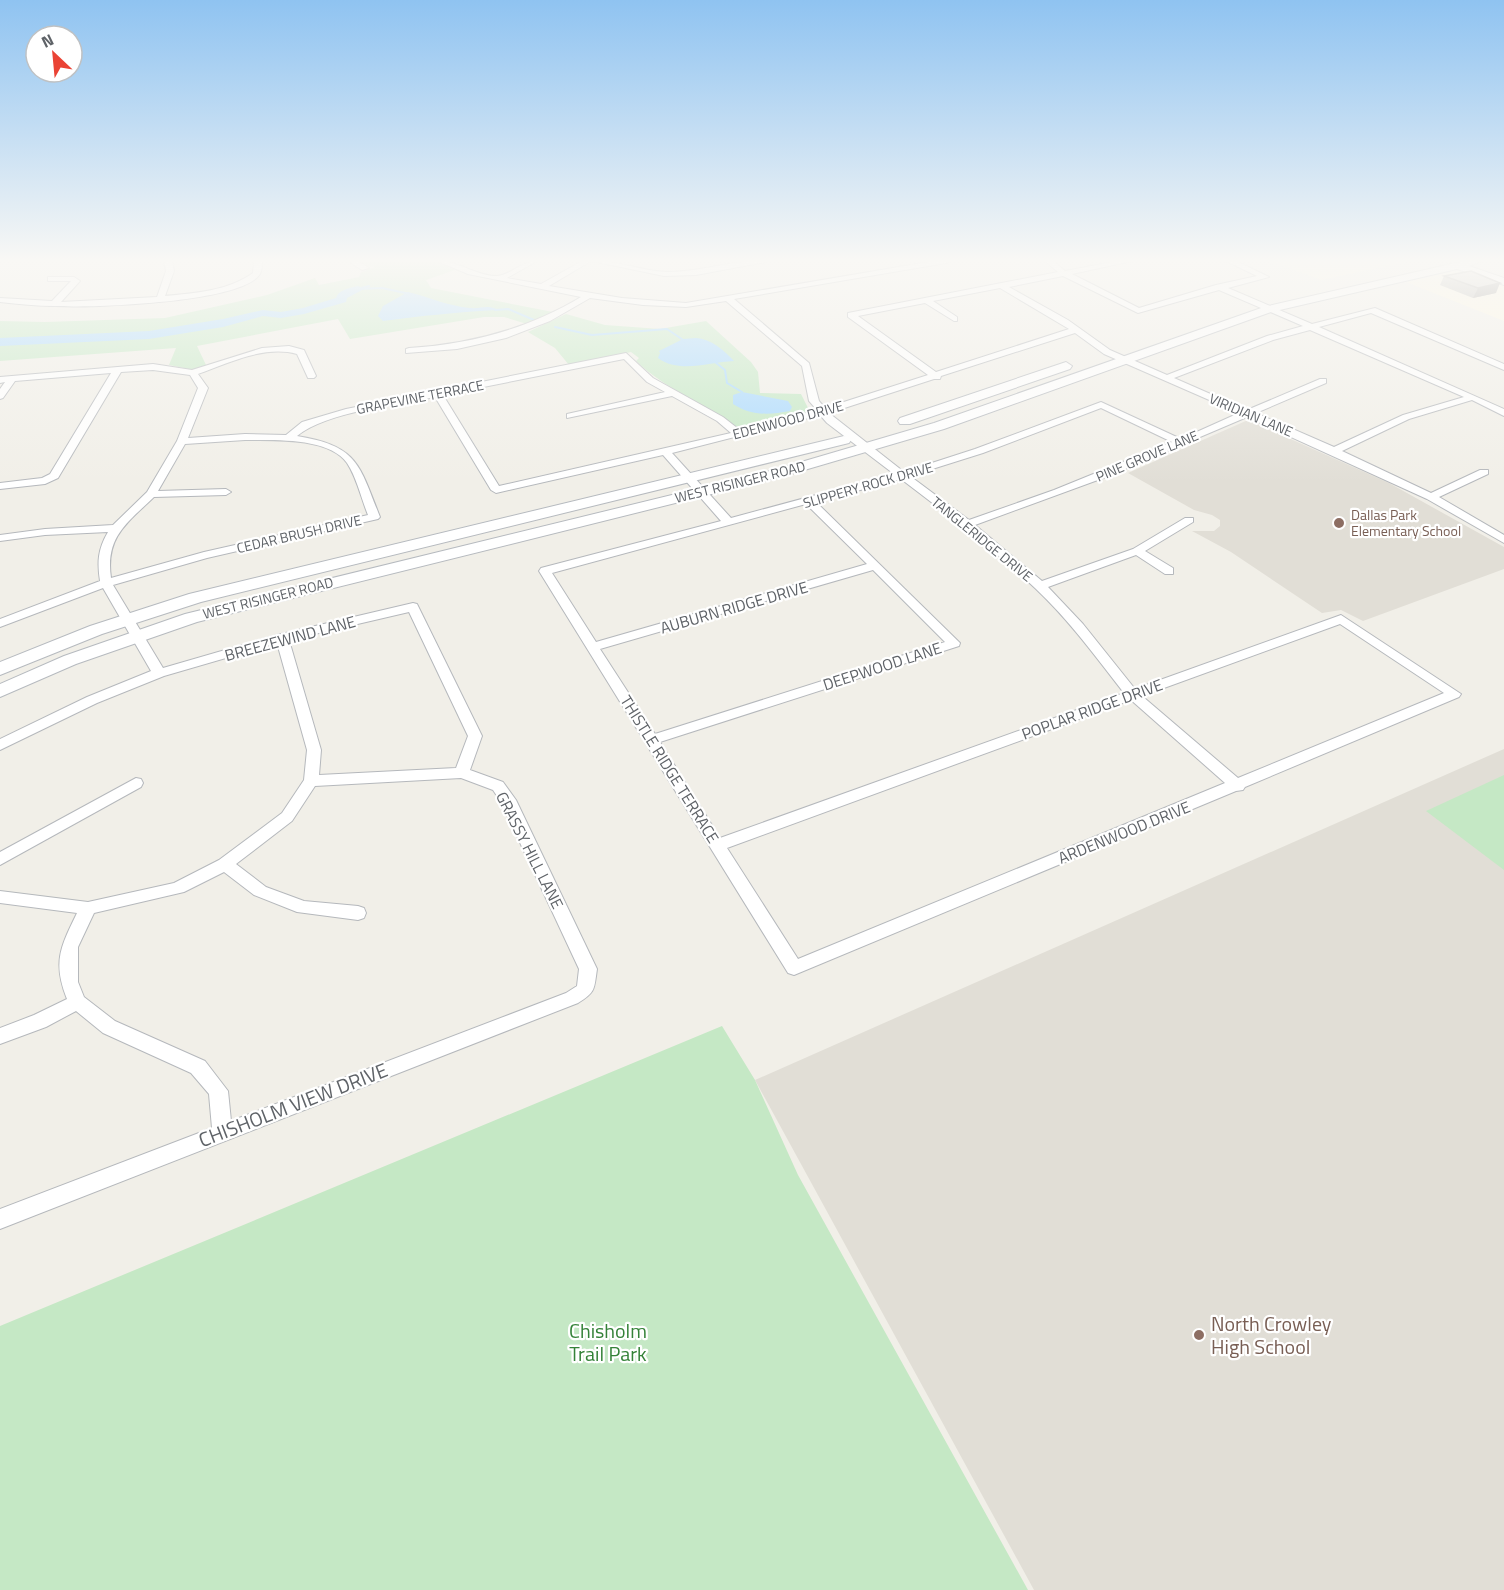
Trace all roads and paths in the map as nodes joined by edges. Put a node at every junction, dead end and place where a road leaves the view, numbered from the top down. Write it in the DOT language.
graph roads {
  1 [pos="507,335"];
  2 [pos="771,335"];
  3 [pos="879,335"];
  4 [pos="1059,335"];
  5 [pos="1083,335"];
  6 [pos="1181,335"];
  7 [pos="1280,335"];
  8 [pos="1329,335"];
  9 [pos="1430,335"];
  10 [pos="409,351"];
  11 [pos="1107,352"];
  12 [pos="1126,352"];
  13 [pos="1504,367"];
  14 [pos="117,371"];
  15 [pos="193,374"];
  16 [pos="311,376"];
  17 [pos="937,376"];
  18 [pos="1166,378"];
  19 [pos="12,379"];
  20 [pos="0,380"];
  21 [pos="1323,381"];
  22 [pos="437,393"];
  23 [pos="672,393"];
  24 [pos="0,396"];
  25 [pos="1473,398"];
  26 [pos="822,412"];
  27 [pos="1246,413"];
  28 [pos="1504,413"];
  29 [pos="570,416"];
  30 [pos="739,434"];
  31 [pos="289,437"];
  32 [pos="853,438"];
  33 [pos="182,441"];
  34 [pos="1180,442"];
  35 [pos="868,448"];
  36 [pos="665,451"];
  37 [pos="1334,451"];
  38 [pos="1484,472"];
  39 [pos="904,475"];
  40 [pos="690,479"];
  41 [pos="0,486"];
  42 [pos="226,492"];
  43 [pos="702,493"];
  44 [pos="151,494"];
  45 [pos="1431,497"];
  46 [pos="810,502"];
  47 [pos="1189,520"];
  48 [pos="729,523"];
  49 [pos="967,524"];
  50 [pos="116,528"];
  51 [pos="491,528"];
  52 [pos="0,538"];
  53 [pos="1504,540"];
  54 [pos="499,543"];
  55 [pos="1137,551"];
  56 [pos="874,566"];
  57 [pos="544,571"];
  58 [pos="1169,571"];
  59 [pos="106,583"];
  60 [pos="1040,586"];
  61 [pos="127,619"];
  62 [pos="0,622"];
  63 [pos="137,635"];
  64 [pos="282,638"];
  65 [pos="593,647"];
  66 [pos="0,669"];
  67 [pos="159,673"];
  68 [pos="0,691"];
  69 [pos="1132,694"];
  70 [pos="1454,694"];
  71 [pos="652,740"];
  72 [pos="0,745"];
  73 [pos="462,773"];
  74 [pos="311,781"];
  75 [pos="136,783"];
  76 [pos="1238,786"];
  77 [pos="717,845"];
  78 [pos="0,859"];
  79 [pos="225,864"];
  80 [pos="0,897"];
  81 [pos="88,908"];
  82 [pos="358,913"];
  83 [pos="794,968"];
  84 [pos="585,990"];
  85 [pos="77,1002"];
  86 [pos="0,1036"];
  87 [pos="222,1133"];
  88 [pos="0,1219"];
  1 -- 10 [label="street"];
  2 -- 26 [label="street, TANGLERIDGE DRIVE"];
  3 -- 17 [label="street"];
  4 -- 17 [label="street, EDENWOOD DRIVE"];
  5 -- 11 [label="street"];
  6 -- 12 [label="main road, WEST RISINGER ROAD"];
  7 -- 18 [label="street"];
  8 -- 25 [label="street"];
  9 -- 13 [label="street"];
  11 -- 12 [label="main road, WEST RISINGER ROAD"];
  11 -- 32 [label="main road, WEST RISINGER ROAD"];
  12 -- 18 [label="street, VIRIDIAN LANE"];
  12 -- 35 [label="main road, WEST RISINGER ROAD"];
  14 -- 15 [label="street"];
  14 -- 19 [label="street"];
  14 -- 41 [label="street"];
  15 -- 16 [label="street"];
  15 -- 33 [label="street"];
  17 -- 26 [label="street, EDENWOOD DRIVE"];
  18 -- 27 [label="street, VIRIDIAN LANE"];
  19 -- 20 [label="street"];
  19 -- 24 [label="street"];
  21 -- 27 [label="street, PINE GROVE LANE"];
  22 -- 23 [label="street, GRAPEVINE TERRACE"];
  22 -- 31 [label="street, GRAPEVINE TERRACE"];
  22 -- 36 [label="street, EDENWOOD DRIVE"];
  23 -- 29 [label="street"];
  23 -- 30 [label="street"];
  25 -- 28 [label="street"];
  25 -- 37 [label="street"];
  26 -- 30 [label="street, EDENWOOD DRIVE"];
  26 -- 32 [label="street, TANGLERIDGE DRIVE"];
  27 -- 34 [label="street, PINE GROVE LANE"];
  27 -- 37 [label="street, VIRIDIAN LANE"];
  30 -- 36 [label="street, EDENWOOD DRIVE"];
  31 -- 33 [label="street, CEDAR BRUSH DRIVE"];
  31 -- 59 [label="street, CEDAR BRUSH DRIVE"];
  32 -- 35 [label="street, TANGLERIDGE DRIVE"];
  32 -- 40 [label="main road, WEST RISINGER ROAD"];
  33 -- 44 [label="street"];
  34 -- 39 [label="street, SLIPPERY ROCK DRIVE"];
  34 -- 49 [label="street, PINE GROVE LANE"];
  35 -- 39 [label="street, TANGLERIDGE DRIVE"];
  35 -- 43 [label="main road, WEST RISINGER ROAD"];
  36 -- 40 [label="street"];
  37 -- 45 [label="street, VIRIDIAN LANE"];
  38 -- 45 [label="street"];
  39 -- 46 [label="street, SLIPPERY ROCK DRIVE"];
  39 -- 49 [label="street, TANGLERIDGE DRIVE"];
  40 -- 43 [label="street"];
  40 -- 51 [label="main road, WEST RISINGER ROAD"];
  42 -- 44 [label="street"];
  43 -- 48 [label="street"];
  43 -- 54 [label="main road, WEST RISINGER ROAD"];
  44 -- 50 [label="street"];
  45 -- 53 [label="street, VIRIDIAN LANE"];
  46 -- 48 [label="street, SLIPPERY ROCK DRIVE"];
  46 -- 56 [label="street, DEEPWOOD LANE"];
  47 -- 55 [label="street"];
  48 -- 57 [label="street, SLIPPERY ROCK DRIVE"];
  49 -- 60 [label="street, TANGLERIDGE DRIVE"];
  50 -- 52 [label="street"];
  50 -- 59 [label="street"];
  51 -- 54 [label="main road"];
  51 -- 61 [label="main road, WEST RISINGER ROAD"];
  54 -- 63 [label="main road, WEST RISINGER ROAD"];
  55 -- 58 [label="street"];
  55 -- 60 [label="street"];
  56 -- 65 [label="street, AUBURN RIDGE DRIVE"];
  56 -- 71 [label="street, DEEPWOOD LANE"];
  57 -- 65 [label="street, THISTLE RIDGE TERRACE"];
  59 -- 61 [label="street"];
  59 -- 62 [label="street, CEDAR BRUSH DRIVE"];
  60 -- 69 [label="street, TANGLERIDGE DRIVE"];
  61 -- 63 [label="street"];
  61 -- 66 [label="main road, WEST RISINGER ROAD"];
  63 -- 67 [label="street"];
  63 -- 68 [label="main road, WEST RISINGER ROAD"];
  64 -- 67 [label="street, BREEZEWIND LANE"];
  64 -- 73 [label="street, BREEZEWIND LANE"];
  64 -- 74 [label="street"];
  65 -- 71 [label="street, THISTLE RIDGE TERRACE"];
  67 -- 72 [label="street, BREEZEWIND LANE"];
  69 -- 70 [label="street, POPLAR RIDGE DRIVE"];
  69 -- 76 [label="street, TANGLERIDGE DRIVE"];
  69 -- 77 [label="street, POPLAR RIDGE DRIVE"];
  70 -- 76 [label="street, ARDENWOOD DRIVE"];
  71 -- 77 [label="street, THISTLE RIDGE TERRACE"];
  73 -- 74 [label="street, GRASSY HILL LANE"];
  73 -- 84 [label="street, GRASSY HILL LANE"];
  74 -- 79 [label="street"];
  75 -- 78 [label="street"];
  76 -- 83 [label="street, ARDENWOOD DRIVE"];
  77 -- 83 [label="street, THISTLE RIDGE TERRACE"];
  79 -- 81 [label="street"];
  79 -- 82 [label="street"];
  80 -- 81 [label="street"];
  81 -- 85 [label="street"];
  84 -- 87 [label="street, CHISHOLM VIEW DRIVE"];
  85 -- 86 [label="street"];
  85 -- 87 [label="street"];
  87 -- 88 [label="street, CHISHOLM VIEW DRIVE"];
}
